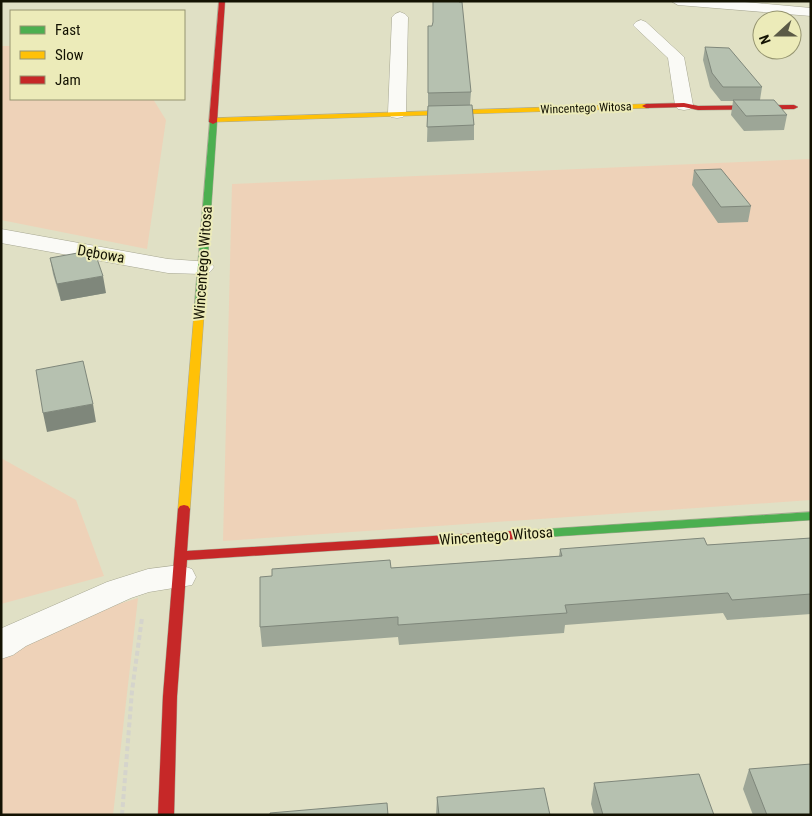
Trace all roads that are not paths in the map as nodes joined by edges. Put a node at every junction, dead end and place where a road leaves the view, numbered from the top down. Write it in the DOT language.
graph roads {
  1 [pos="222,1"];
  2 [pos="678,1"];
  3 [pos="811,12"];
  4 [pos="400,17"];
  5 [pos="641,25"];
  6 [pos="684,105"];
  7 [pos="794,107"];
  8 [pos="397,113"];
  9 [pos="213,120"];
  10 [pos="1,236"];
  11 [pos="202,267"];
  12 [pos="811,516"];
  13 [pos="180,566"];
  14 [pos="1,646"];
  15 [pos="166,815"];
  1 -- 9 [label="street, Wincentego Witosa"];
  2 -- 3 [label="street"];
  4 -- 8 [label="street"];
  5 -- 6 [label="street"];
  6 -- 7 [label="street, Wincentego Witosa"];
  6 -- 8 [label="street, Wincentego Witosa"];
  8 -- 9 [label="street, Wincentego Witosa"];
  9 -- 11 [label="street, Wincentego Witosa"];
  10 -- 11 [label="street, Dębowa"];
  11 -- 13 [label="street, Wincentego Witosa"];
  12 -- 13 [label="street, Wincentego Witosa"];
  13 -- 14 [label="street"];
  13 -- 15 [label="street, Wincentego Witosa"];
}
